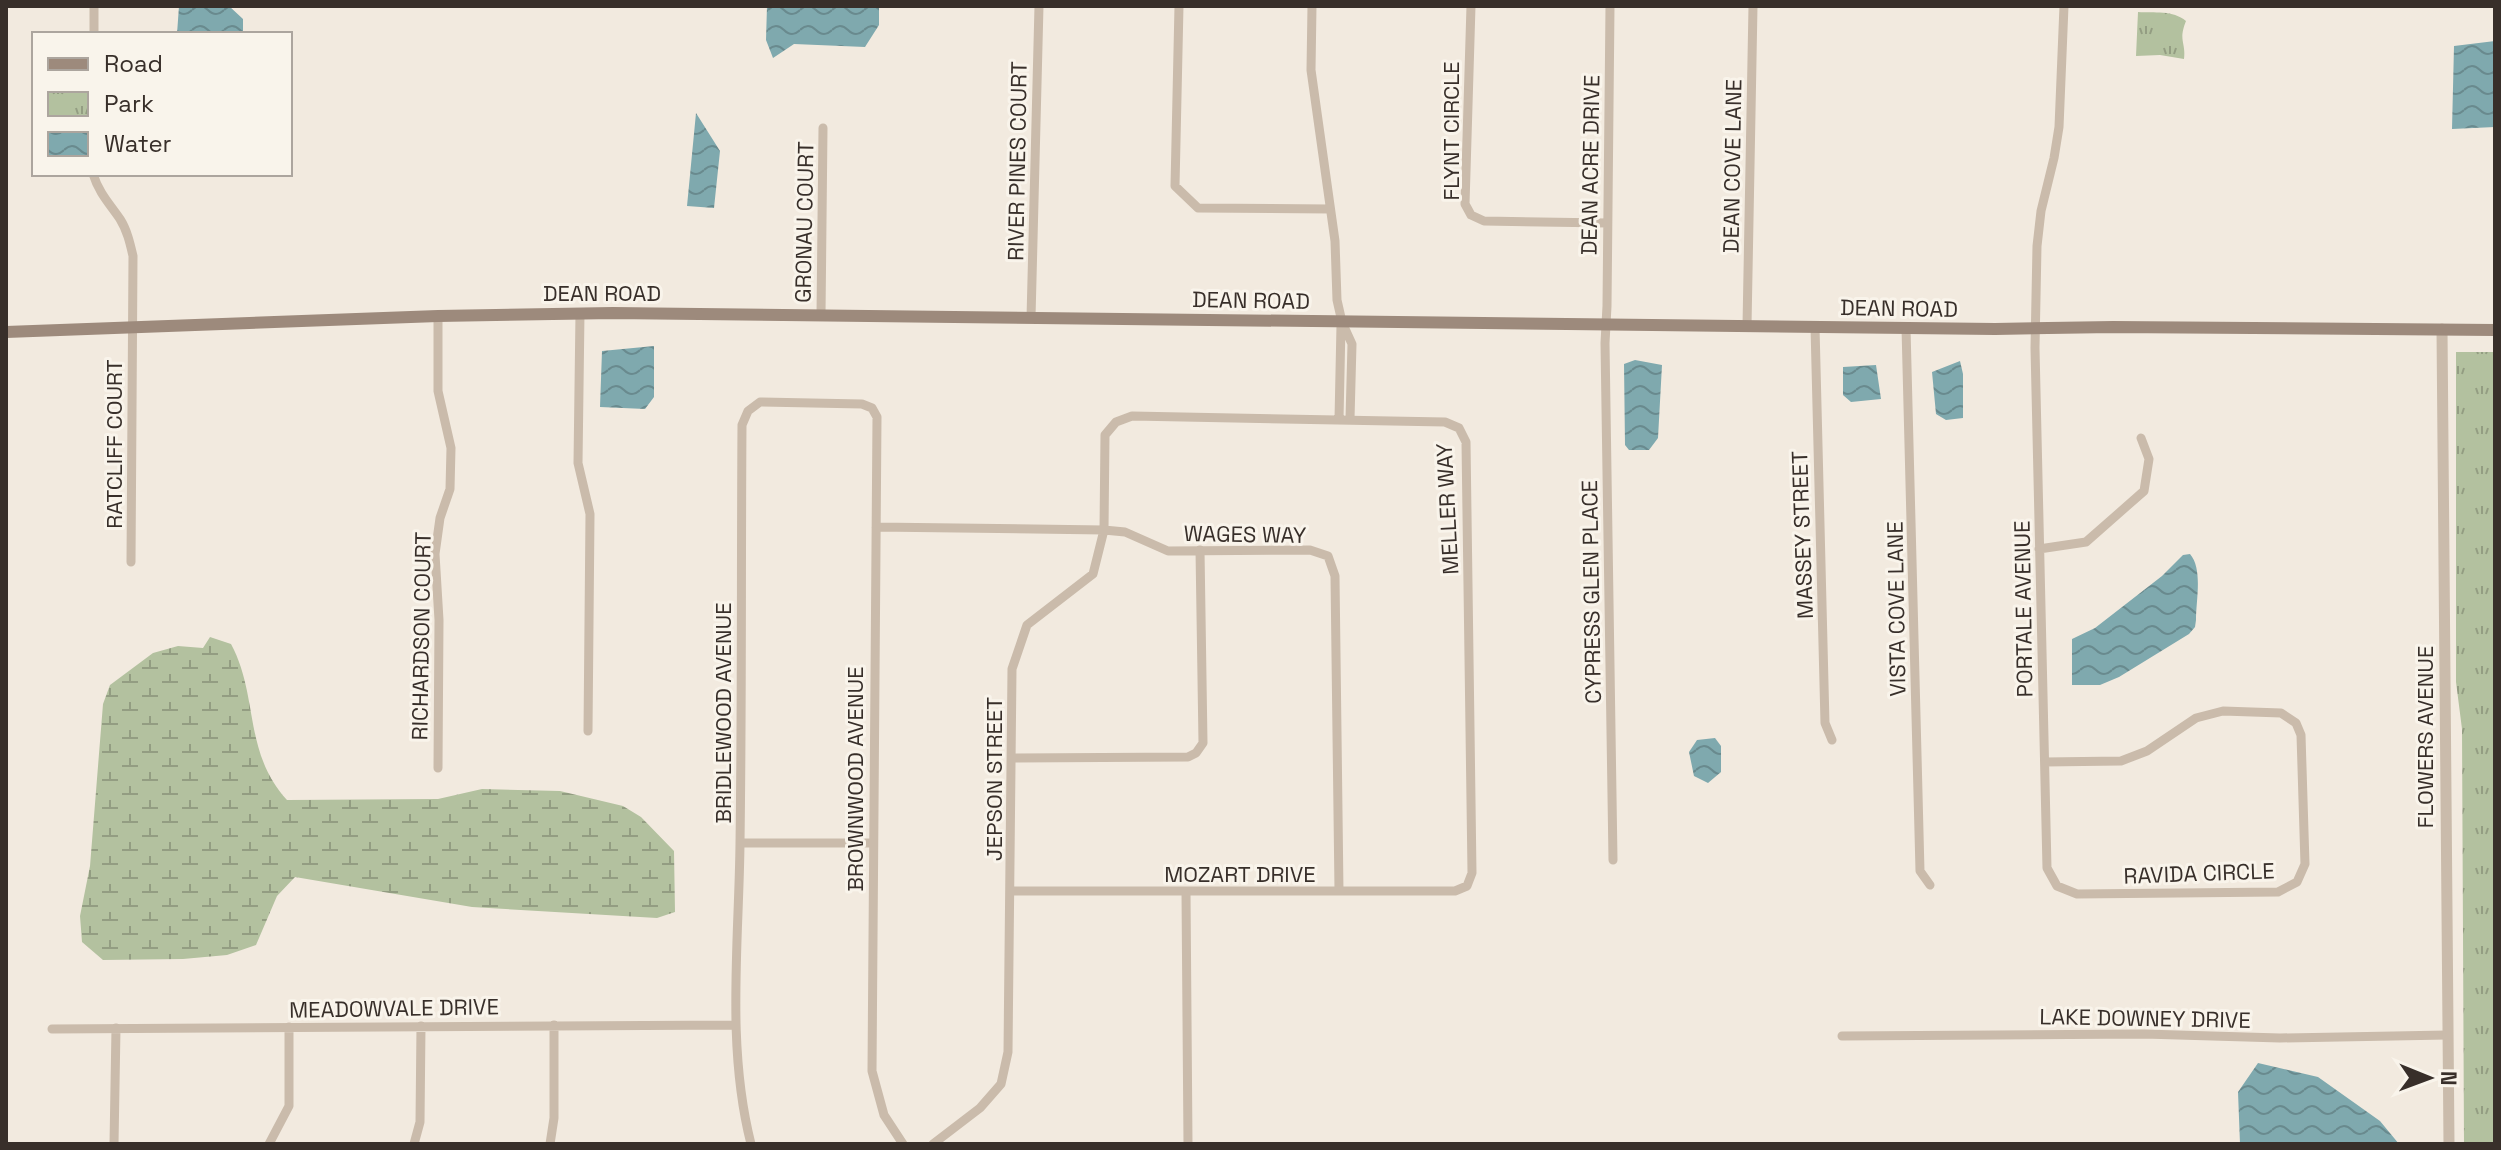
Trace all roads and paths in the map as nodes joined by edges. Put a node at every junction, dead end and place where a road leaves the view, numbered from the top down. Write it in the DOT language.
graph roads {
  1 [pos="94,6"];
  2 [pos="1039,6"];
  3 [pos="1179,6"];
  4 [pos="1312,6"];
  5 [pos="1471,6"];
  6 [pos="1610,6"];
  7 [pos="1753,6"];
  8 [pos="2064,6"];
  9 [pos="94,32"];
  10 [pos="823,128"];
  11 [pos="94,176"];
  12 [pos="1330,209"];
  13 [pos="1607,223"];
  14 [pos="580,313"];
  15 [pos="821,315"];
  16 [pos="438,316"];
  17 [pos="1031,318"];
  18 [pos="1342,322"];
  19 [pos="1606,324"];
  20 [pos="1747,326"];
  21 [pos="133,327"];
  22 [pos="1815,327"];
  23 [pos="1906,328"];
  24 [pos="2036,329"];
  25 [pos="2442,329"];
  26 [pos="2495,330"];
  27 [pos="6,332"];
  28 [pos="872,408"];
  29 [pos="1339,419"];
  30 [pos="1350,419"];
  31 [pos="1116,422"];
  32 [pos="2141,438"];
  33 [pos="876,527"];
  34 [pos="1104,530"];
  35 [pos="2039,549"];
  36 [pos="1200,550"];
  37 [pos="131,562"];
  38 [pos="588,731"];
  39 [pos="1832,740"];
  40 [pos="1012,758"];
  41 [pos="2045,762"];
  42 [pos="438,768"];
  43 [pos="740,843"];
  44 [pos="873,843"];
  45 [pos="1613,860"];
  46 [pos="1930,885"];
  47 [pos="1467,886"];
  48 [pos="2057,886"];
  49 [pos="1011,891"];
  50 [pos="1339,891"];
  51 [pos="1186,892"];
  52 [pos="554,1025"];
  53 [pos="736,1025"];
  54 [pos="421,1026"];
  55 [pos="289,1027"];
  56 [pos="116,1028"];
  57 [pos="52,1029"];
  58 [pos="2447,1035"];
  59 [pos="1842,1036"];
  60 [pos="114,1144"];
  61 [pos="269,1144"];
  62 [pos="414,1144"];
  63 [pos="550,1144"];
  64 [pos="749,1144"];
  65 [pos="903,1144"];
  66 [pos="933,1144"];
  67 [pos="1188,1144"];
  68 [pos="2449,1144"];
  1 -- 9 [label="street"];
  2 -- 17 [label="street, RIVER PINES COURT"];
  3 -- 12 [label="street"];
  4 -- 12 [label="street"];
  5 -- 13 [label="street, FLYNT CIRCLE"];
  6 -- 13 [label="street, DEAN ACRE DRIVE"];
  7 -- 20 [label="street, DEAN COVE LANE"];
  8 -- 24 [label="street, PORTALE AVENUE"];
  10 -- 15 [label="street, GRONAU COURT"];
  11 -- 21 [label="street, RATCLIFF COURT"];
  12 -- 18 [label="street"];
  13 -- 19 [label="street, DEAN ACRE DRIVE"];
  14 -- 15 [label="main road, DEAN ROAD"];
  14 -- 16 [label="main road, DEAN ROAD"];
  14 -- 38 [label="street"];
  15 -- 17 [label="main road, DEAN ROAD"];
  16 -- 21 [label="main road, DEAN ROAD"];
  16 -- 42 [label="street, RICHARDSON COURT"];
  17 -- 18 [label="main road, DEAN ROAD"];
  18 -- 19 [label="main road, DEAN ROAD"];
  18 -- 29 [label="street"];
  18 -- 30 [label="street"];
  19 -- 20 [label="main road, DEAN ROAD"];
  19 -- 45 [label="street, CYPRESS GLEN PLACE"];
  20 -- 22 [label="main road, DEAN ROAD"];
  21 -- 27 [label="main road, DEAN ROAD"];
  21 -- 37 [label="street, RATCLIFF COURT"];
  22 -- 23 [label="main road, DEAN ROAD"];
  22 -- 39 [label="street, MASSEY STREET"];
  23 -- 24 [label="main road, DEAN ROAD"];
  23 -- 46 [label="street, VISTA COVE LANE"];
  24 -- 25 [label="main road, DEAN ROAD"];
  24 -- 35 [label="street, PORTALE AVENUE"];
  25 -- 26 [label="main road, DEAN ROAD"];
  25 -- 58 [label="street, FLOWERS AVENUE"];
  28 -- 33 [label="street, BROWNWOOD AVENUE"];
  28 -- 43 [label="street, BRIDLEWOOD AVENUE"];
  29 -- 30 [label="street, MELLER WAY"];
  29 -- 31 [label="street, MELLER WAY"];
  30 -- 47 [label="street, MELLER WAY"];
  31 -- 34 [label="street, JEPSON STREET"];
  32 -- 35 [label="street"];
  33 -- 34 [label="street, WAGES WAY"];
  33 -- 44 [label="street, BROWNWOOD AVENUE"];
  34 -- 36 [label="street, WAGES WAY"];
  34 -- 40 [label="street, JEPSON STREET"];
  35 -- 41 [label="street, PORTALE AVENUE"];
  36 -- 40 [label="street"];
  36 -- 50 [label="street, WAGES WAY"];
  40 -- 49 [label="street, JEPSON STREET"];
  41 -- 48 [label="street, PORTALE AVENUE"];
  41 -- 48 [label="street, RAVIDA CIRCLE"];
  43 -- 44 [label="street"];
  43 -- 53 [label="street, BRIDLEWOOD AVENUE"];
  44 -- 65 [label="street, BROWNWOOD AVENUE"];
  47 -- 50 [label="street, MOZART DRIVE"];
  49 -- 51 [label="street, MOZART DRIVE"];
  49 -- 66 [label="street, JEPSON STREET"];
  50 -- 51 [label="street, MOZART DRIVE"];
  51 -- 67 [label="street"];
  52 -- 53 [label="street, MEADOWVALE DRIVE"];
  52 -- 54 [label="street, MEADOWVALE DRIVE"];
  52 -- 63 [label="street"];
  53 -- 64 [label="street, BRIDLEWOOD AVENUE"];
  54 -- 55 [label="street, MEADOWVALE DRIVE"];
  54 -- 62 [label="street"];
  55 -- 56 [label="street, MEADOWVALE DRIVE"];
  55 -- 61 [label="street"];
  56 -- 57 [label="street, MEADOWVALE DRIVE"];
  56 -- 60 [label="street"];
  58 -- 59 [label="street, LAKE DOWNEY DRIVE"];
  58 -- 68 [label="street, FLOWERS AVENUE"];
}
